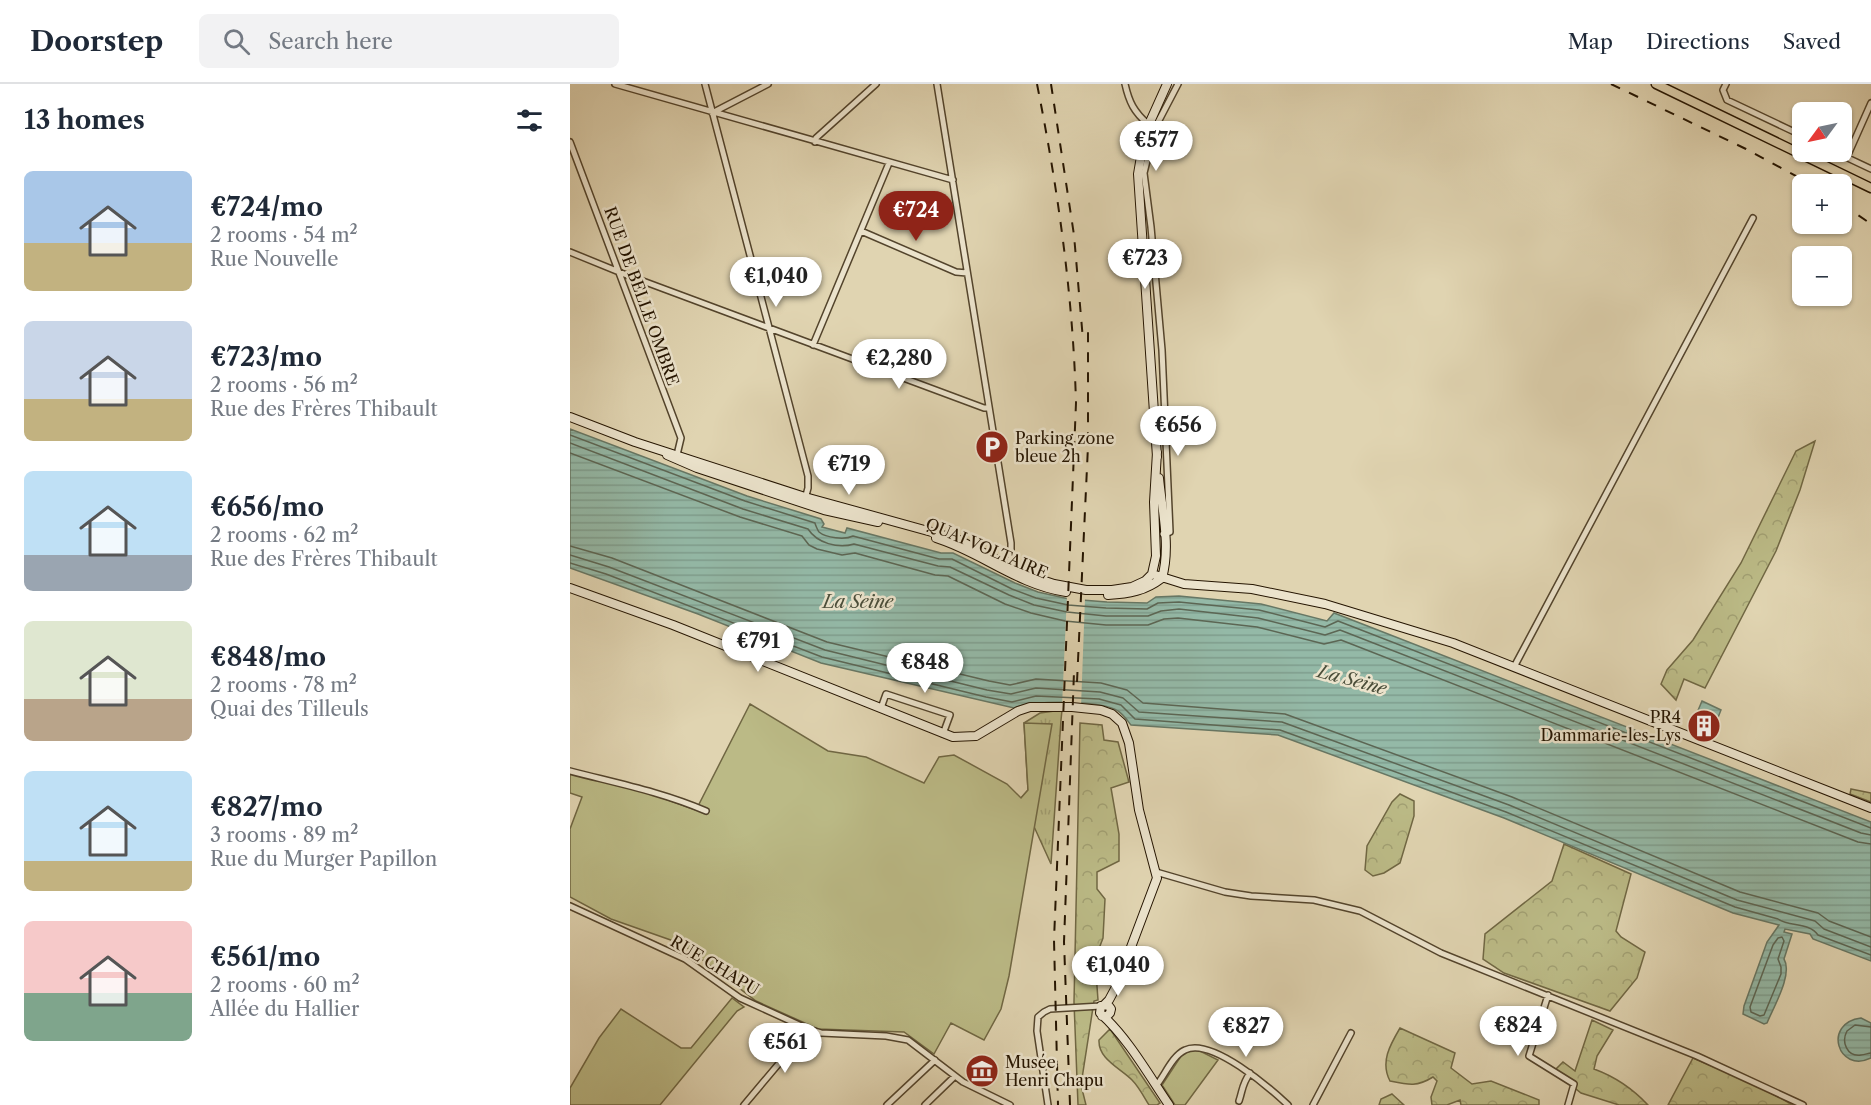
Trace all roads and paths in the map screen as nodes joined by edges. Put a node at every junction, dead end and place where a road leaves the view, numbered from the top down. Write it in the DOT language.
graph roads {
  1 [pos="615,84"];
  2 [pos="705,84"];
  3 [pos="768,84"];
  4 [pos="876,84"];
  5 [pos="937,84"];
  6 [pos="1125,84"];
  7 [pos="1167,84"];
  8 [pos="1178,84"];
  9 [pos="1656,84"];
  10 [pos="1725,87"];
  11 [pos="1871,103"];
  12 [pos="712,113"];
  13 [pos="1148,124"];
  14 [pos="1792,131"];
  15 [pos="570,142"];
  16 [pos="814,142"];
  17 [pos="1852,146"];
  18 [pos="1852,160"];
  19 [pos="889,163"];
  20 [pos="1871,169"];
  21 [pos="953,180"];
  22 [pos="1871,188"];
  23 [pos="1753,218"];
  24 [pos="861,231"];
  25 [pos="570,252"];
  26 [pos="618,271"];
  27 [pos="967,273"];
  28 [pos="768,327"];
  29 [pos="813,345"];
  30 [pos="989,408"];
  31 [pos="570,417"];
  32 [pos="1155,427"];
  33 [pos="1164,427"];
  34 [pos="677,458"];
  35 [pos="805,500"];
  36 [pos="1160,534"];
  37 [pos="1006,568"];
  38 [pos="1152,574"];
  39 [pos="1162,578"];
  40 [pos="570,588"];
  41 [pos="1514,667"];
  42 [pos="881,708"];
  43 [pos="943,734"];
  44 [pos="570,771"];
  45 [pos="1871,808"];
  46 [pos="706,811"];
  47 [pos="1156,872"];
  48 [pos="570,906"];
  49 [pos="1548,995"];
  50 [pos="1105,1010"];
  51 [pos="808,1029"];
  52 [pos="1351,1033"];
  53 [pos="935,1060"];
  54 [pos="1250,1073"];
  55 [pos="955,1076"];
  56 [pos="1156,1086"];
  57 [pos="1239,1101"];
  58 [pos="744,1105"];
  59 [pos="887,1105"];
  60 [pos="926,1105"];
  61 [pos="1010,1105"];
  62 [pos="1048,1105"];
  63 [pos="1169,1105"];
  64 [pos="1288,1105"];
  65 [pos="1312,1105"];
  66 [pos="1568,1105"];
  67 [pos="1803,1105"];
  1 -- 12 [label="street"];
  2 -- 12 [label="street"];
  3 -- 12 [label="street"];
  4 -- 16 [label="street"];
  5 -- 21 [label="street"];
  6 -- 13 [label="street"];
  7 -- 13 [label="street"];
  8 -- 33 [label="street"];
  9 -- 22 [label="main road"];
  10 -- 14 [label="street"];
  11 -- 17 [label="street"];
  12 -- 16 [label="street"];
  12 -- 28 [label="street"];
  13 -- 32 [label="street"];
  15 -- 26 [label="street, RUE DE BELLE OMBRE"];
  16 -- 19 [label="street"];
  18 -- 20 [label="street"];
  19 -- 21 [label="street"];
  19 -- 24 [label="street"];
  21 -- 27 [label="street"];
  23 -- 41 [label="street"];
  24 -- 27 [label="street"];
  24 -- 29 [label="street"];
  25 -- 26 [label="street"];
  26 -- 28 [label="street"];
  26 -- 34 [label="street, RUE DE BELLE OMBRE"];
  27 -- 30 [label="street"];
  28 -- 29 [label="street"];
  28 -- 35 [label="street"];
  29 -- 30 [label="street"];
  30 -- 37 [label="street"];
  31 -- 34 [label="street, QUAI VOLTAIRE"];
  32 -- 33 [label="street"];
  32 -- 36 [label="street"];
  33 -- 36 [label="street"];
  34 -- 35 [label="street, QUAI VOLTAIRE"];
  35 -- 37 [label="street, QUAI VOLTAIRE"];
  36 -- 38 [label="street"];
  36 -- 39 [label="street"];
  37 -- 38 [label="street, QUAI VOLTAIRE"];
  37 -- 39 [label="street, QUAI VOLTAIRE"];
  38 -- 39 [label="street"];
  39 -- 41 [label="street"];
  40 -- 42 [label="street"];
  41 -- 45 [label="street"];
  42 -- 43 [label="street"];
  42 -- 43 [label="street"];
  43 -- 47 [label="street"];
  44 -- 46 [label="street"];
  47 -- 49 [label="street"];
  47 -- 50 [label="street"];
  48 -- 51 [label="street, RUE CHAPU"];
  49 -- 66 [label="street"];
  49 -- 67 [label="street"];
  50 -- 56 [label="street"];
  50 -- 62 [label="street"];
  51 -- 53 [label="street, RUE CHAPU"];
  51 -- 58 [label="street"];
  52 -- 65 [label="street"];
  53 -- 55 [label="street, RUE CHAPU"];
  53 -- 59 [label="street"];
  54 -- 56 [label="street"];
  54 -- 57 [label="street"];
  54 -- 64 [label="street"];
  55 -- 60 [label="street"];
  55 -- 61 [label="street, RUE CHAPU"];
  56 -- 63 [label="street"];
}
